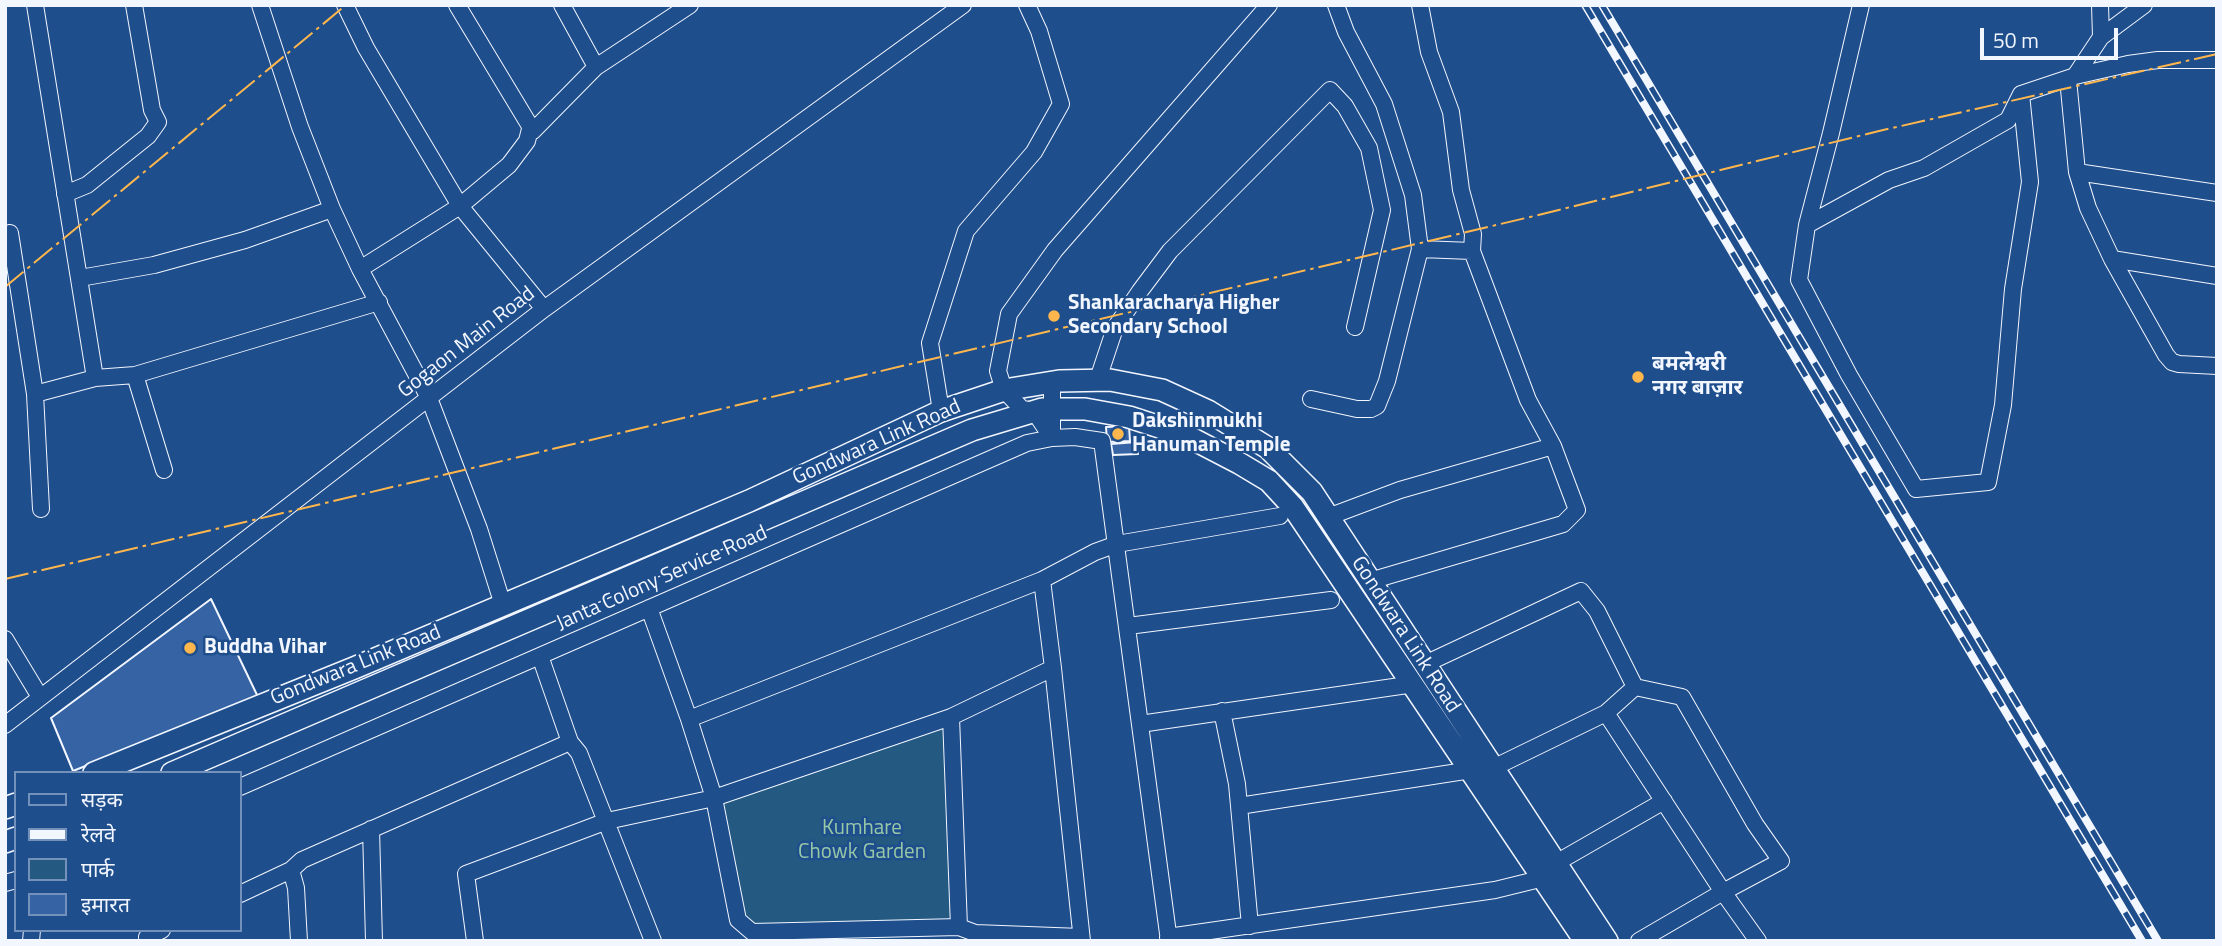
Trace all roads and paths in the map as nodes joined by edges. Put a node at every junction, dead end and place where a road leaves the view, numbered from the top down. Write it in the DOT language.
graph roads {
  1 [pos="35,5"];
  2 [pos="134,5"];
  3 [pos="260,5"];
  4 [pos="345,5"];
  5 [pos="457,5"];
  6 [pos="562,5"];
  7 [pos="690,5"];
  8 [pos="963,5"];
  9 [pos="1027,5"];
  10 [pos="1269,5"];
  11 [pos="1336,5"];
  12 [pos="1420,5"];
  13 [pos="1861,5"];
  14 [pos="2100,5"];
  15 [pos="2144,5"];
  16 [pos="2101,37"];
  17 [pos="2217,60"];
  18 [pos="596,67"];
  19 [pos="2071,77"];
  20 [pos="2021,94"];
  21 [pos="533,131"];
  22 [pos="2077,172"];
  23 [pos="2217,193"];
  24 [pos="65,194"];
  25 [pos="460,205"];
  26 [pos="332,209"];
  27 [pos="1807,225"];
  28 [pos="10,233"];
  29 [pos="1420,248"];
  30 [pos="1472,251"];
  31 [pos="2112,259"];
  32 [pos="360,269"];
  33 [pos="2217,276"];
  34 [pos="80,278"];
  35 [pos="379,302"];
  36 [pos="544,309"];
  37 [pos="1356,327"];
  38 [pos="2217,366"];
  39 [pos="135,375"];
  40 [pos="95,378"];
  41 [pos="1098,379"];
  42 [pos="1052,382"];
  43 [pos="1004,390"];
  44 [pos="35,394"];
  45 [pos="429,398"];
  46 [pos="1311,399"];
  47 [pos="1043,410"];
  48 [pos="941,411"];
  49 [pos="1052,438"];
  50 [pos="1553,446"];
  51 [pos="164,470"];
  52 [pos="41,509"];
  53 [pos="1280,516"];
  54 [pos="1328,517"];
  55 [pos="1117,544"];
  56 [pos="1042,580"];
  57 [pos="1370,581"];
  58 [pos="1331,600"];
  59 [pos="503,605"];
  60 [pos="649,608"];
  61 [pos="1128,626"];
  62 [pos="5,639"];
  63 [pos="540,656"];
  64 [pos="1424,664"];
  65 [pos="1053,668"];
  66 [pos="1414,684"];
  67 [pos="1635,687"];
  68 [pos="40,697"];
  69 [pos="1223,711"];
  70 [pos="1606,713"];
  71 [pos="951,717"];
  72 [pos="689,719"];
  73 [pos="1140,724"];
  74 [pos="5,725"];
  75 [pos="570,742"];
  76 [pos="1492,766"];
  77 [pos="99,771"];
  78 [pos="177,771"];
  79 [pos="1470,771"];
  80 [pos="242,786"];
  81 [pos="713,798"];
  82 [pos="1664,801"];
  83 [pos="1239,806"];
  84 [pos="607,821"];
  85 [pos="371,829"];
  86 [pos="291,870"];
  87 [pos="1550,870"];
  88 [pos="1723,892"];
  89 [pos="242,893"];
  90 [pos="1250,926"];
  91 [pos="959,927"];
  92 [pos="1082,939"];
  93 [pos="1168,939"];
  94 [pos="299,941"];
  95 [pos="373,941"];
  96 [pos="475,941"];
  97 [pos="653,941"];
  98 [pos="1584,941"];
  99 [pos="1608,941"];
  100 [pos="1639,941"];
  101 [pos="1758,941"];
  1 -- 24 [label="street"];
  2 -- 24 [label="street"];
  3 -- 26 [label="street"];
  4 -- 25 [label="street"];
  5 -- 21 [label="street"];
  6 -- 18 [label="street"];
  7 -- 18 [label="street"];
  8 -- 36 [label="street, Gogaon Main Road"];
  9 -- 48 [label="street"];
  10 -- 43 [label="street"];
  11 -- 29 [label="street"];
  12 -- 30 [label="street"];
  13 -- 27 [label="street"];
  14 -- 16 [label="street"];
  15 -- 16 [label="street"];
  16 -- 19 [label="street"];
  17 -- 19 [label="street"];
  18 -- 21 [label="street"];
  19 -- 20 [label="street"];
  19 -- 22 [label="street"];
  20 -- 27 [label="street"];
  20 -- 27 [label="street"];
  21 -- 25 [label="street"];
  22 -- 23 [label="street"];
  22 -- 31 [label="street"];
  24 -- 34 [label="street"];
  25 -- 32 [label="street"];
  25 -- 36 [label="street"];
  26 -- 32 [label="street"];
  26 -- 34 [label="street"];
  28 -- 44 [label="street"];
  29 -- 30 [label="street"];
  29 -- 46 [label="street"];
  30 -- 50 [label="street"];
  31 -- 33 [label="street"];
  31 -- 38 [label="street"];
  32 -- 35 [label="street"];
  34 -- 40 [label="street"];
  35 -- 39 [label="street"];
  35 -- 45 [label="street"];
  36 -- 45 [label="street, Gogaon Main Road"];
  37 -- 41 [label="street"];
  39 -- 40 [label="street"];
  39 -- 51 [label="street"];
  40 -- 44 [label="street"];
  41 -- 42 [label="street, Gondwara Link Road"];
  41 -- 54 [label="street, Gondwara Link Road"];
  42 -- 43 [label="street, Gondwara Link Road"];
  42 -- 47 [label="street"];
  43 -- 47 [label="street"];
  43 -- 48 [label="street, Gondwara Link Road"];
  44 -- 52 [label="street"];
  45 -- 59 [label="street"];
  45 -- 68 [label="street, Gogaon Main Road"];
  47 -- 49 [label="street"];
  47 -- 66 [label="street, Gondwara Link Road"];
  47 -- 78 [label="street, Gondwara Link Road"];
  48 -- 59 [label="street, Gondwara Link Road"];
  49 -- 55 [label="street, Janta Colony Service Road"];
  49 -- 60 [label="street, Janta Colony Service Road"];
  50 -- 54 [label="street"];
  50 -- 57 [label="street"];
  53 -- 55 [label="street"];
  54 -- 57 [label="street, Gondwara Link Road"];
  55 -- 56 [label="street"];
  55 -- 61 [label="street"];
  56 -- 65 [label="street"];
  56 -- 72 [label="street"];
  57 -- 64 [label="street, Gondwara Link Road"];
  58 -- 61 [label="street"];
  59 -- 77 [label="street, Gondwara Link Road"];
  60 -- 63 [label="street, Janta Colony Service Road"];
  60 -- 72 [label="street"];
  61 -- 73 [label="street"];
  62 -- 68 [label="street"];
  63 -- 75 [label="street"];
  63 -- 80 [label="street, Janta Colony Service Road"];
  64 -- 67 [label="street"];
  64 -- 76 [label="street, Gondwara Link Road"];
  65 -- 71 [label="street"];
  65 -- 92 [label="street"];
  66 -- 69 [label="street"];
  66 -- 79 [label="street, Gondwara Link Road"];
  67 -- 70 [label="street"];
  67 -- 88 [label="street"];
  68 -- 74 [label="street, Gogaon Main Road"];
  69 -- 73 [label="street"];
  69 -- 83 [label="street"];
  70 -- 76 [label="street"];
  70 -- 82 [label="street"];
  71 -- 81 [label="street"];
  71 -- 91 [label="street"];
  72 -- 81 [label="street"];
  73 -- 93 [label="street"];
  75 -- 84 [label="street"];
  75 -- 85 [label="street"];
  76 -- 79 [label="street"];
  76 -- 87 [label="street, Gondwara Link Road"];
  79 -- 83 [label="street"];
  79 -- 87 [label="street, Gondwara Link Road"];
  81 -- 84 [label="street"];
  81 -- 91 [label="street"];
  82 -- 87 [label="street"];
  82 -- 88 [label="street"];
  83 -- 90 [label="street"];
  84 -- 96 [label="street"];
  84 -- 97 [label="street"];
  85 -- 86 [label="street"];
  85 -- 95 [label="street"];
  86 -- 89 [label="street"];
  86 -- 94 [label="street"];
  87 -- 90 [label="street"];
  87 -- 98 [label="street"];
  87 -- 99 [label="street, Gondwara Link Road"];
  88 -- 100 [label="street"];
  88 -- 101 [label="street"];
  90 -- 93 [label="street"];
  91 -- 92 [label="street"];
}
